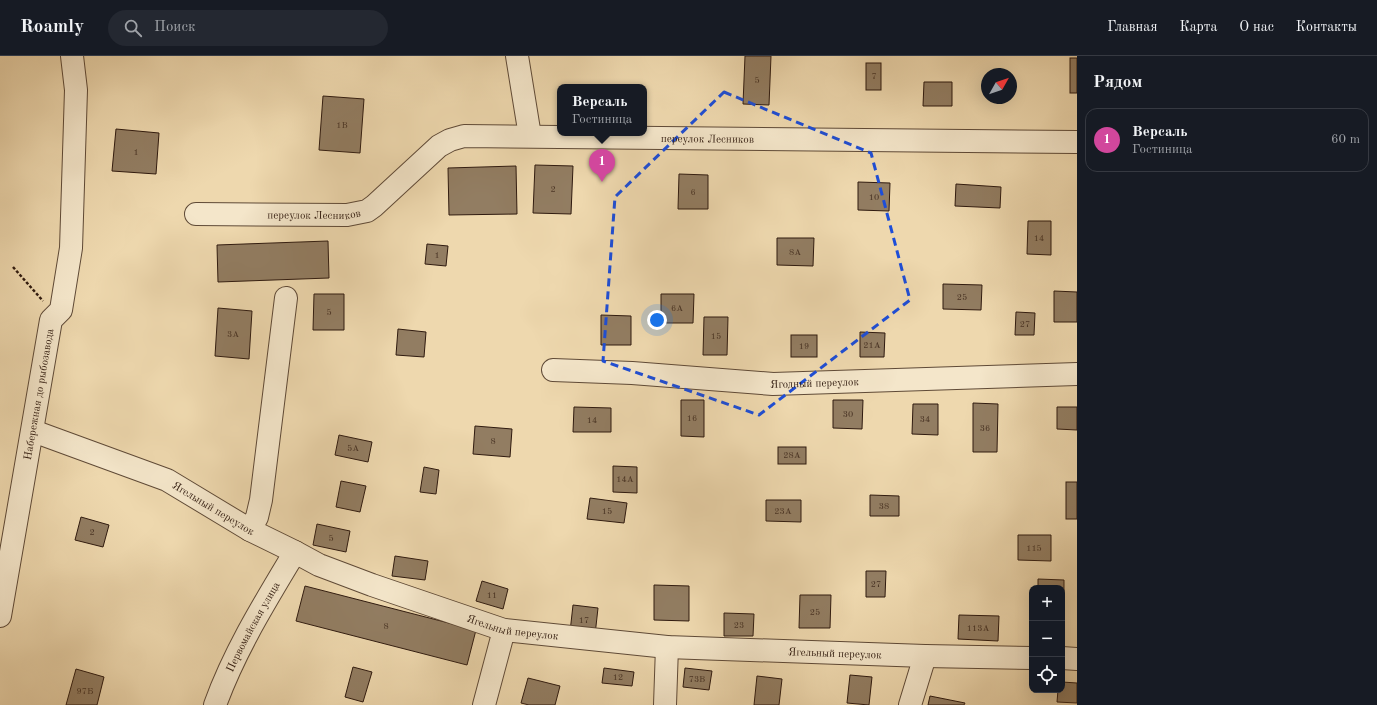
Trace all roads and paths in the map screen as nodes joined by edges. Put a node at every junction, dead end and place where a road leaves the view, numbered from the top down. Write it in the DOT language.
graph roads {
  1 [pos="72,56"];
  2 [pos="517,56"];
  3 [pos="530,136"];
  4 [pos="1077,142"];
  5 [pos="196,214"];
  6 [pos="13,267"];
  7 [pos="286,298"];
  8 [pos="55,316"];
  9 [pos="553,370"];
  10 [pos="1077,374"];
  11 [pos="33,431"];
  12 [pos="250,530"];
  13 [pos="295,552"];
  14 [pos="0,616"];
  15 [pos="504,630"];
  16 [pos="667,647"];
  17 [pos="925,656"];
  18 [pos="1029,658"];
  19 [pos="1065,658"];
  20 [pos="1077,659"];
  21 [pos="215,705"];
  22 [pos="484,705"];
  23 [pos="665,705"];
  24 [pos="910,705"];
  1 -- 8 [label="street, Набережная до рыбозавода"];
  2 -- 3 [label="street"];
  3 -- 4 [label="street, переулок Лесников"];
  3 -- 5 [label="street, переулок Лесников"];
  6 -- 8 [label="path"];
  7 -- 12 [label="street"];
  8 -- 11 [label="street, Набережная до рыбозавода"];
  9 -- 10 [label="street, Ягодный переулок"];
  11 -- 12 [label="street, Ягельный переулок"];
  11 -- 14 [label="street, Набережная до рыбозавода"];
  12 -- 13 [label="street, Ягельный переулок"];
  13 -- 15 [label="street, Ягельный переулок"];
  13 -- 21 [label="street, Первомайская улица"];
  15 -- 16 [label="street, Ягельный переулок"];
  15 -- 22 [label="street"];
  16 -- 17 [label="street, Ягельный переулок"];
  16 -- 23 [label="street"];
  17 -- 18 [label="street, Ягельный переулок"];
  17 -- 24 [label="street"];
  19 -- 20 [label="street"];
}
